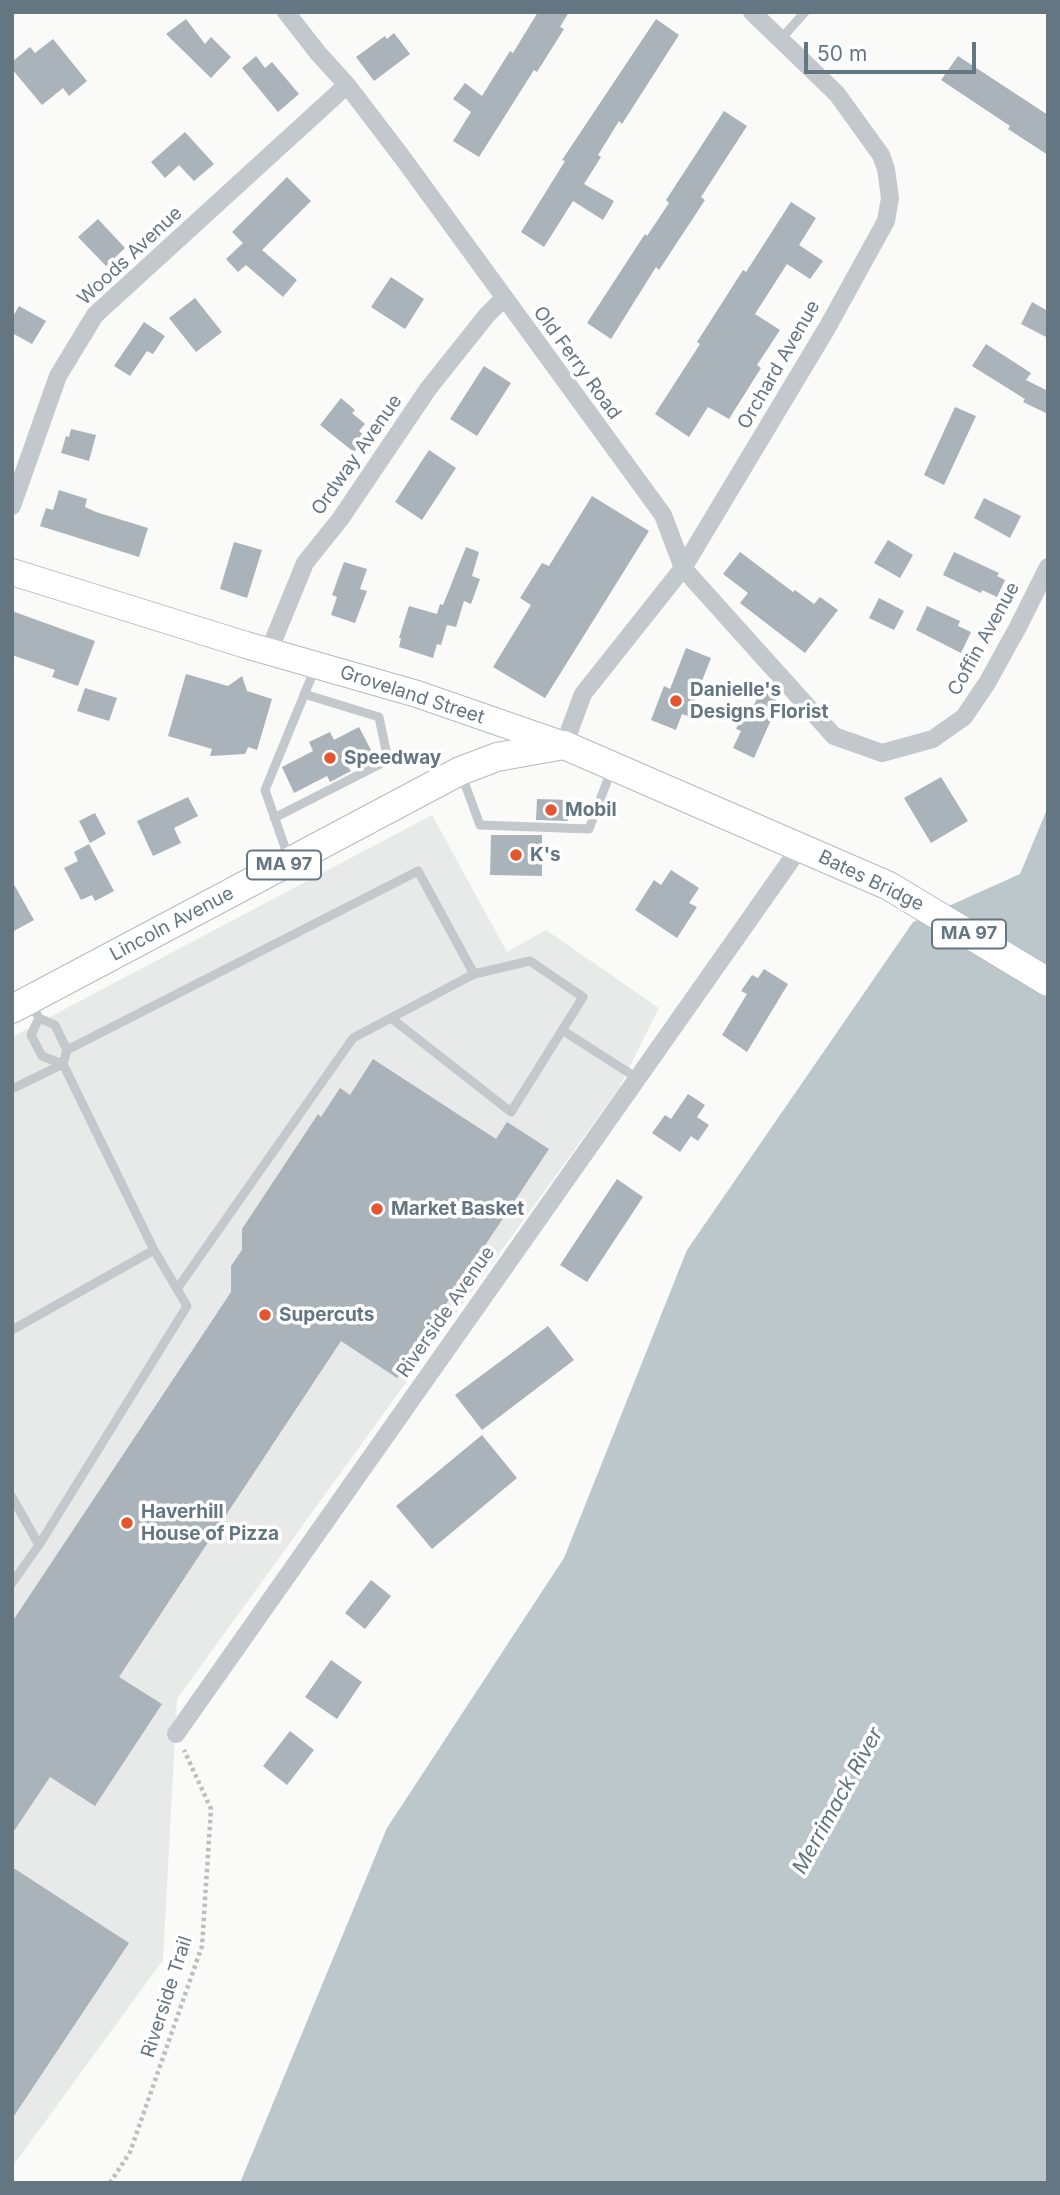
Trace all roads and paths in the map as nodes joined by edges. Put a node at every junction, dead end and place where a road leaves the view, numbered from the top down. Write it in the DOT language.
graph roads {
  1 [pos="286,12"];
  2 [pos="752,12"];
  3 [pos="805,12"];
  4 [pos="780,40"];
  5 [pos="347,85"];
  6 [pos="504,298"];
  7 [pos="12,506"];
  8 [pos="1048,567"];
  9 [pos="683,568"];
  10 [pos="12,572"];
  11 [pos="269,651"];
  12 [pos="316,665"];
  13 [pos="304,694"];
  14 [pos="834,736"];
  15 [pos="564,745"];
  16 [pos="612,766"];
  17 [pos="460,771"];
  18 [pos="274,818"];
  19 [pos="801,846"];
  20 [pos="290,862"];
  21 [pos="474,974"];
  22 [pos="1048,982"];
  23 [pos="27,1009"];
  24 [pos="391,1018"];
  25 [pos="562,1030"];
  26 [pos="67,1050"];
  27 [pos="63,1064"];
  28 [pos="637,1078"];
  29 [pos="12,1090"];
  30 [pos="154,1250"];
  31 [pos="177,1289"];
  32 [pos="12,1330"];
  33 [pos="12,1497"];
  34 [pos="39,1545"];
  35 [pos="12,1583"];
  36 [pos="176,1734"];
  37 [pos="110,2183"];
  1 -- 5 [label="street, Old Ferry Road"];
  2 -- 4 [label="street, Orchard Avenue"];
  3 -- 4 [label="lane"];
  4 -- 9 [label="street, Orchard Avenue"];
  5 -- 6 [label="street, Old Ferry Road"];
  5 -- 7 [label="street, Woods Avenue"];
  6 -- 9 [label="street, Old Ferry Road"];
  6 -- 11 [label="street, Ordway Avenue"];
  8 -- 14 [label="street, Coffin Avenue"];
  9 -- 14 [label="street, Old Ferry Road"];
  9 -- 15 [label="street, Orchard Avenue"];
  10 -- 11 [label="main road, Groveland Street"];
  11 -- 12 [label="main road, Groveland Street"];
  12 -- 13 [label="lane"];
  12 -- 15 [label="main road, Groveland Street"];
  13 -- 18 [label="lane"];
  13 -- 18 [label="lane"];
  15 -- 16 [label="main road, Groveland Street / MA 97"];
  15 -- 17 [label="main road, Lincoln Avenue / MA 97"];
  16 -- 17 [label="lane"];
  16 -- 19 [label="main road, Groveland Street / MA 97"];
  17 -- 20 [label="main road, Lincoln Avenue / MA 97"];
  18 -- 20 [label="lane"];
  19 -- 22 [label="main road, Bates Bridge / MA 97"];
  19 -- 28 [label="street, Riverside Avenue"];
  20 -- 23 [label="main road, Lincoln Avenue / MA 97"];
  21 -- 24 [label="lane"];
  21 -- 25 [label="lane"];
  21 -- 26 [label="lane"];
  23 -- 26 [label="lane"];
  23 -- 27 [label="lane"];
  24 -- 25 [label="lane"];
  24 -- 31 [label="lane"];
  25 -- 28 [label="lane"];
  26 -- 27 [label="lane"];
  27 -- 29 [label="lane"];
  27 -- 30 [label="lane"];
  28 -- 36 [label="street, Riverside Avenue"];
  30 -- 31 [label="lane"];
  30 -- 32 [label="lane"];
  31 -- 34 [label="lane"];
  33 -- 34 [label="lane"];
  34 -- 35 [label="lane"];
  36 -- 37 [label="path, Riverside Trail"];
}
